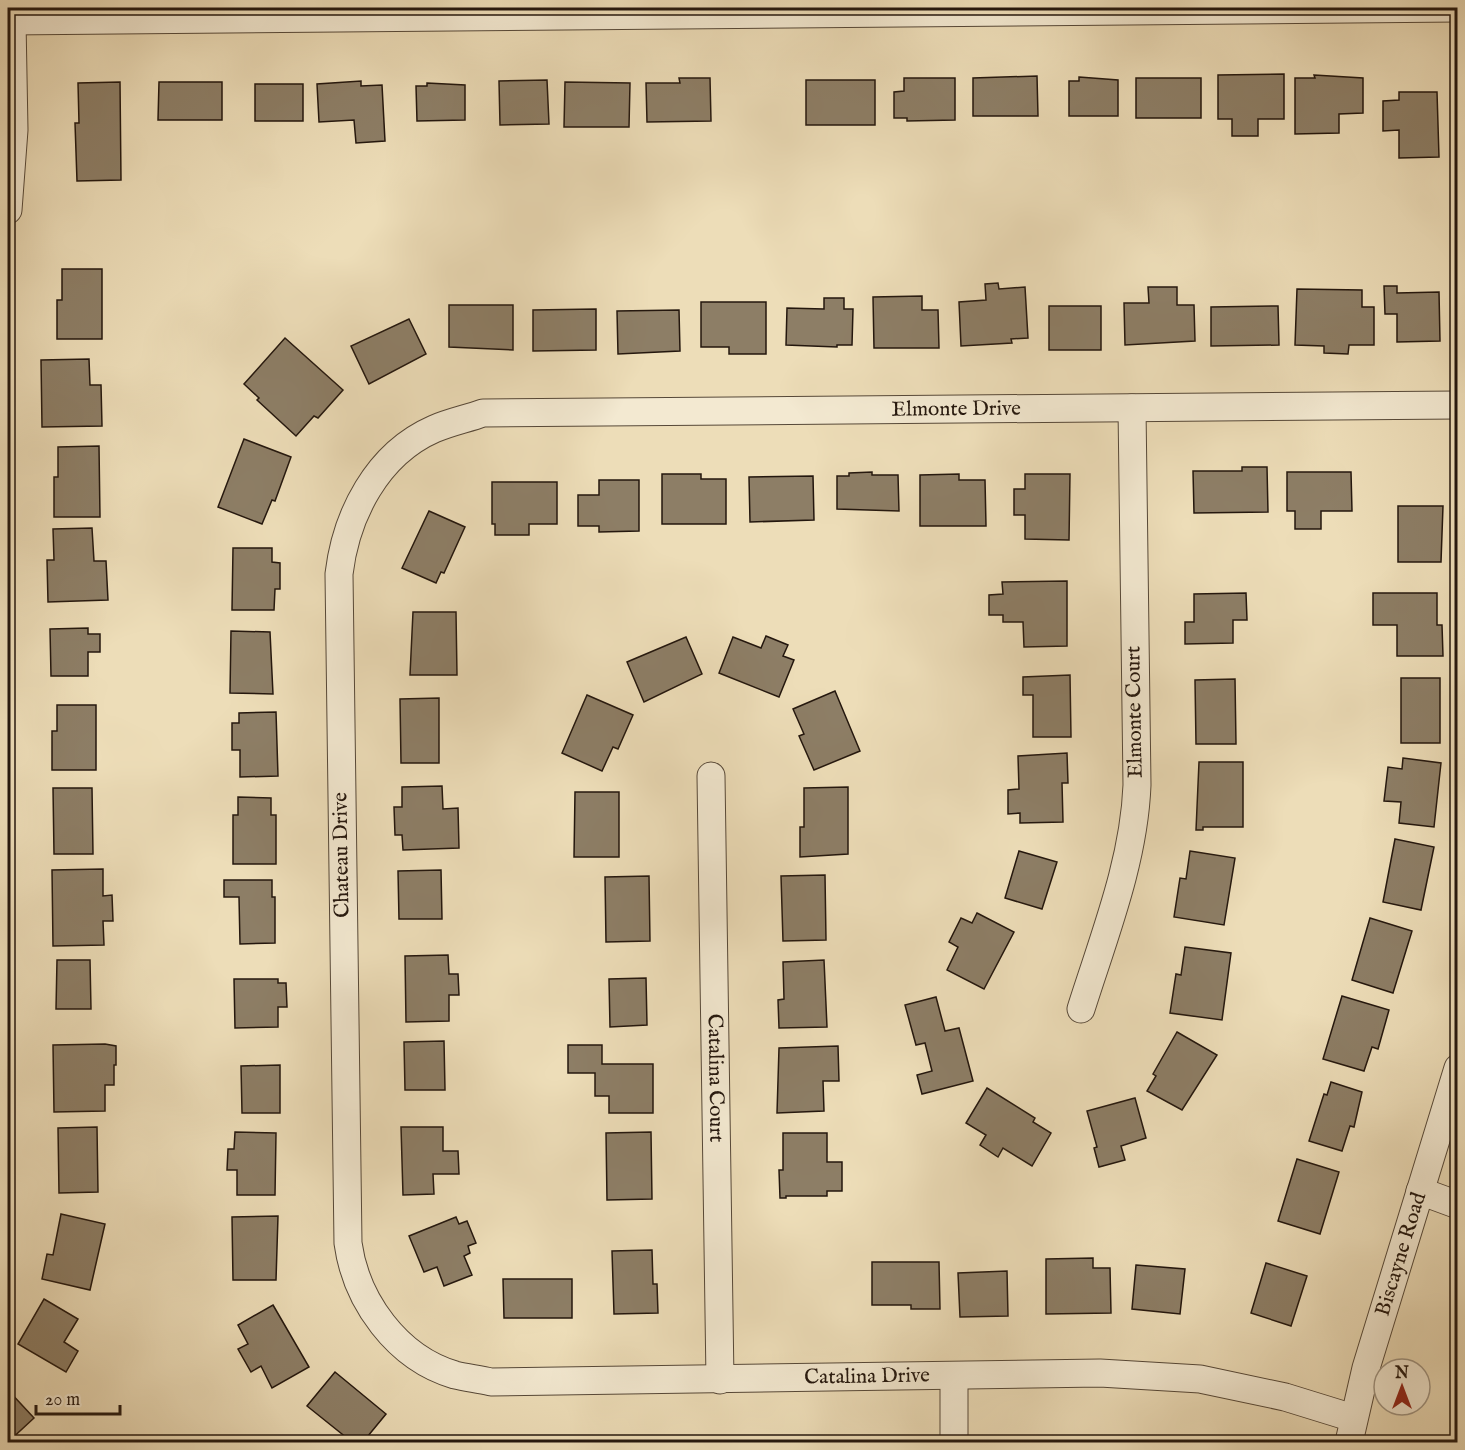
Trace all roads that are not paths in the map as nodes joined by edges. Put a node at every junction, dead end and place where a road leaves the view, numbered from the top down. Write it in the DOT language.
graph roads {
  1 [pos="1458,8"];
  2 [pos="1013,9"];
  3 [pos="744,10"];
  4 [pos="585,11"];
  5 [pos="197,13"];
  6 [pos="10,21"];
  7 [pos="8,210"];
  8 [pos="1458,405"];
  9 [pos="1132,408"];
  10 [pos="458,419"];
  11 [pos="711,776"];
  12 [pos="1081,1009"];
  13 [pos="1458,1068"];
  14 [pos="1420,1191"];
  15 [pos="1458,1205"];
  16 [pos="389,1332"];
  17 [pos="954,1376"];
  18 [pos="720,1380"];
  19 [pos="1351,1430"];
  20 [pos="954,1443"];
  1 -- 2 [label="street"];
  2 -- 3 [label="street"];
  3 -- 4 [label="street"];
  4 -- 5 [label="street"];
  5 -- 6 [label="street"];
  6 -- 7 [label="street"];
  8 -- 9 [label="street, Elmonte Drive"];
  9 -- 10 [label="street, Elmonte Drive"];
  9 -- 12 [label="street, Elmonte Court"];
  10 -- 16 [label="street, Chateau Drive"];
  11 -- 18 [label="street, Catalina Court"];
  13 -- 14 [label="street, Biscayne Road"];
  14 -- 15 [label="street"];
  14 -- 19 [label="street, Biscayne Road"];
  16 -- 18 [label="street, Catalina Drive"];
  17 -- 18 [label="street, Catalina Drive"];
  17 -- 19 [label="street, Catalina Drive"];
  17 -- 20 [label="street"];
}
